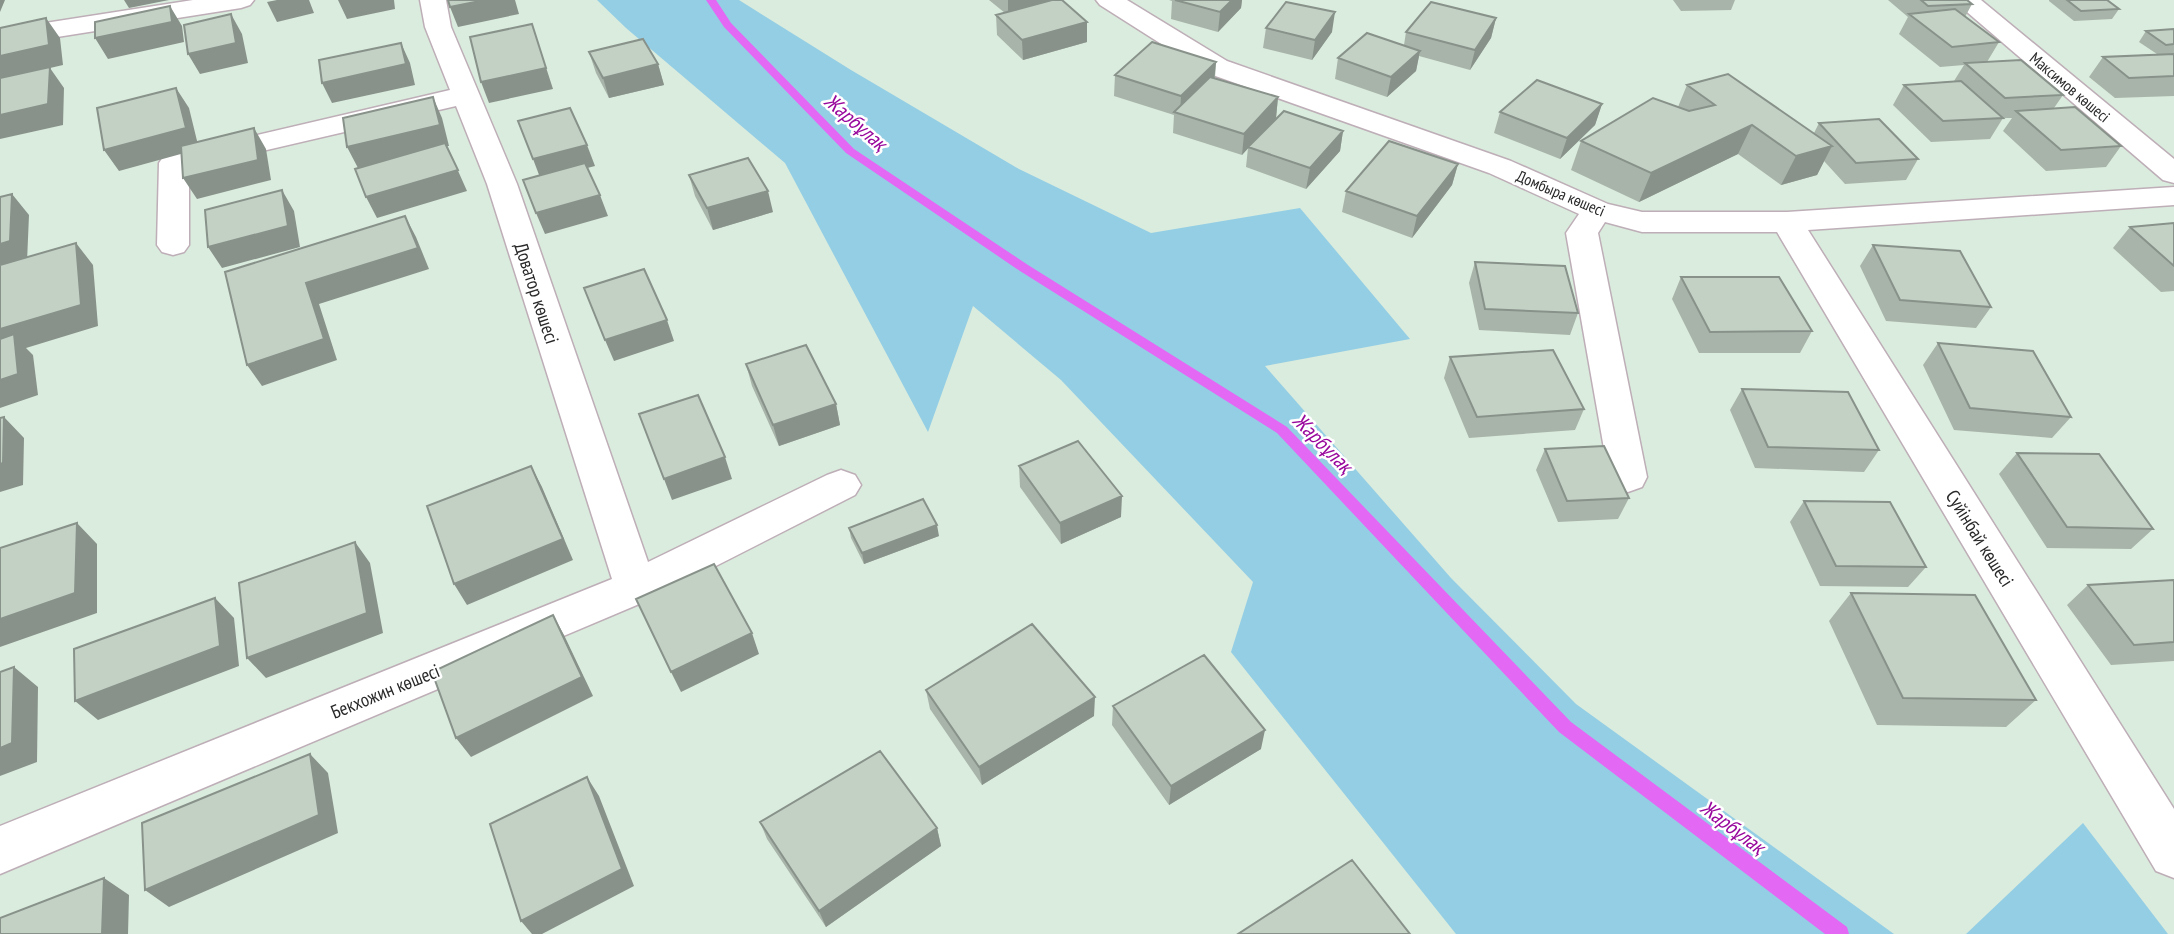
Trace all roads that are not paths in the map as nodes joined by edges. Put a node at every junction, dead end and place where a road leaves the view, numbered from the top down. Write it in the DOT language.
graph roads {
  1 [pos="242,0"];
  2 [pos="433,0"];
  3 [pos="1109,0"];
  4 [pos="1966,0"];
  5 [pos="0,38"];
  6 [pos="466,95"];
  7 [pos="2174,174"];
  8 [pos="2174,195"];
  9 [pos="1597,211"];
  10 [pos="1787,222"];
  11 [pos="173,244"];
  12 [pos="1628,477"];
  13 [pos="841,485"];
  14 [pos="636,587"];
  15 [pos="0,850"];
  16 [pos="2174,853"];
  1 -- 5 [label="street"];
  2 -- 6 [label="street, Доватор көшесі"];
  3 -- 9 [label="street, Домбыра көшесі"];
  4 -- 7 [label="street, Максимов көшесі"];
  6 -- 11 [label="street"];
  6 -- 14 [label="street, Доватор көшесі"];
  8 -- 10 [label="street, Домбыра көшесі"];
  9 -- 10 [label="street, Домбыра көшесі"];
  9 -- 12 [label="street"];
  10 -- 16 [label="street, Суйінбай көшесі"];
  13 -- 14 [label="street, Бекхожин көшесі"];
  14 -- 15 [label="street, Бекхожин көшесі"];
}
